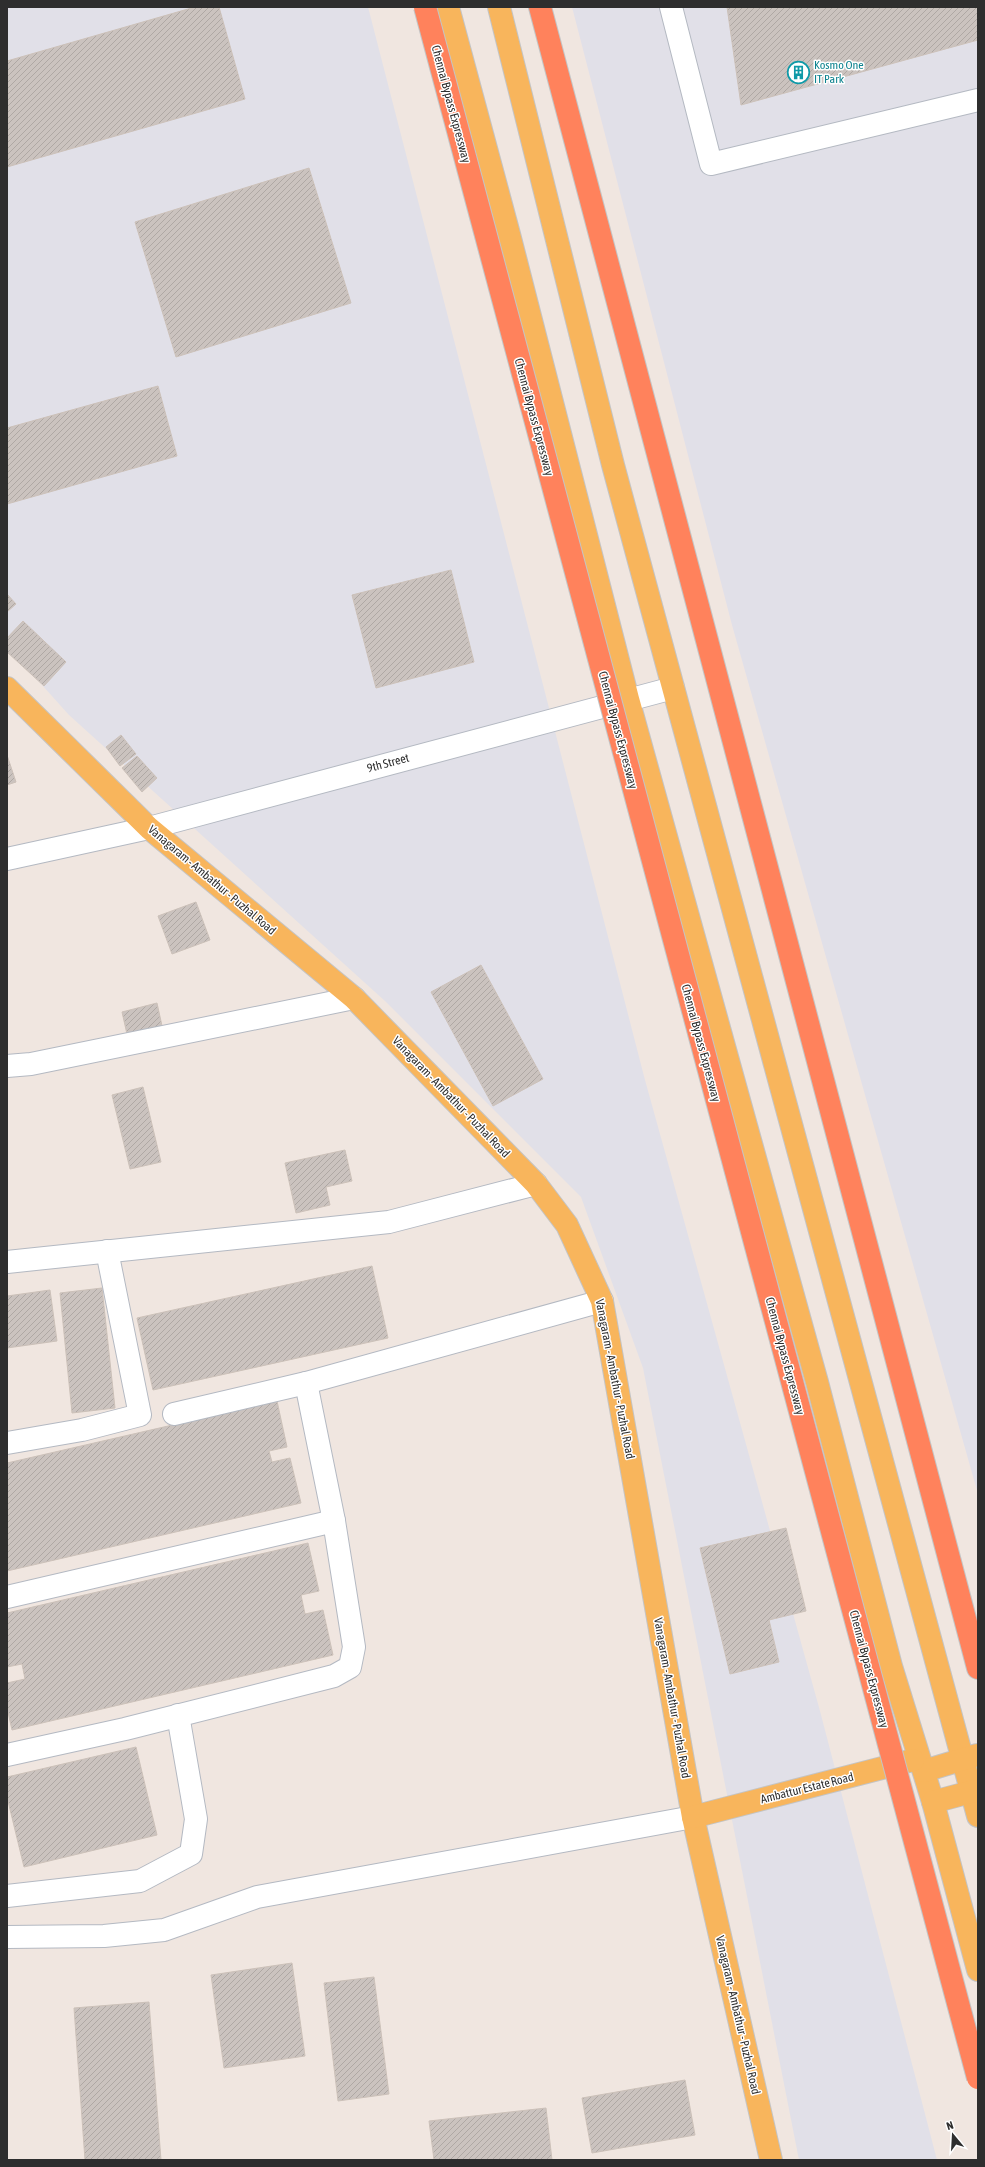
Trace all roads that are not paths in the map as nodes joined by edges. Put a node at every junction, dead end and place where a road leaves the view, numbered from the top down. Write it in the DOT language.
graph roads {
  1 [pos="425,7"];
  2 [pos="448,7"];
  3 [pos="498,7"];
  4 [pos="540,7"];
  5 [pos="671,7"];
  6 [pos="978,100"];
  7 [pos="7,688"];
  8 [pos="673,688"];
  9 [pos="628,699"];
  10 [pos="149,828"];
  11 [pos="7,859"];
  12 [pos="354,998"];
  13 [pos="7,1066"];
  14 [pos="536,1184"];
  15 [pos="107,1252"];
  16 [pos="7,1262"];
  17 [pos="602,1301"];
  18 [pos="306,1383"];
  19 [pos="174,1414"];
  20 [pos="7,1443"];
  21 [pos="334,1521"];
  22 [pos="7,1597"];
  23 [pos="978,1668"];
  24 [pos="178,1715"];
  25 [pos="7,1755"];
  26 [pos="971,1757"];
  27 [pos="922,1765"];
  28 [pos="975,1791"];
  29 [pos="933,1802"];
  30 [pos="978,1816"];
  31 [pos="693,1817"];
  32 [pos="7,1896"];
  33 [pos="7,1937"];
  34 [pos="978,1970"];
  35 [pos="978,2078"];
  36 [pos="771,2160"];
  1 -- 35 [label="highway, Chennai Bypass Expressway, bridge"];
  2 -- 9 [label="main road"];
  3 -- 8 [label="main road"];
  4 -- 23 [label="highway"];
  5 -- 6 [label="street"];
  7 -- 10 [label="main road, Vanagaram - Ambathur - Puzhal Road"];
  8 -- 9 [label="street, 9th Street"];
  8 -- 26 [label="main road"];
  9 -- 10 [label="street, 9th Street"];
  9 -- 27 [label="main road"];
  10 -- 11 [label="street, 9th Street"];
  10 -- 12 [label="main road, Vanagaram - Ambathur - Puzhal Road"];
  12 -- 13 [label="street"];
  12 -- 14 [label="main road, Vanagaram - Ambathur - Puzhal Road"];
  14 -- 15 [label="street"];
  14 -- 17 [label="main road, Vanagaram - Ambathur - Puzhal Road"];
  15 -- 16 [label="street"];
  15 -- 20 [label="street"];
  17 -- 18 [label="street"];
  17 -- 31 [label="main road, Vanagaram - Ambathur - Puzhal Road"];
  18 -- 19 [label="street"];
  18 -- 21 [label="street"];
  21 -- 22 [label="street"];
  21 -- 24 [label="street"];
  24 -- 25 [label="street"];
  24 -- 32 [label="street"];
  26 -- 27 [label="main road, Ambattur Estate Road"];
  26 -- 28 [label="main road"];
  27 -- 29 [label="main road"];
  27 -- 31 [label="main road, Ambattur Estate Road"];
  28 -- 29 [label="main road"];
  28 -- 30 [label="main road"];
  29 -- 34 [label="main road"];
  31 -- 33 [label="street"];
  31 -- 36 [label="main road, Vanagaram - Ambathur - Puzhal Road"];
}
